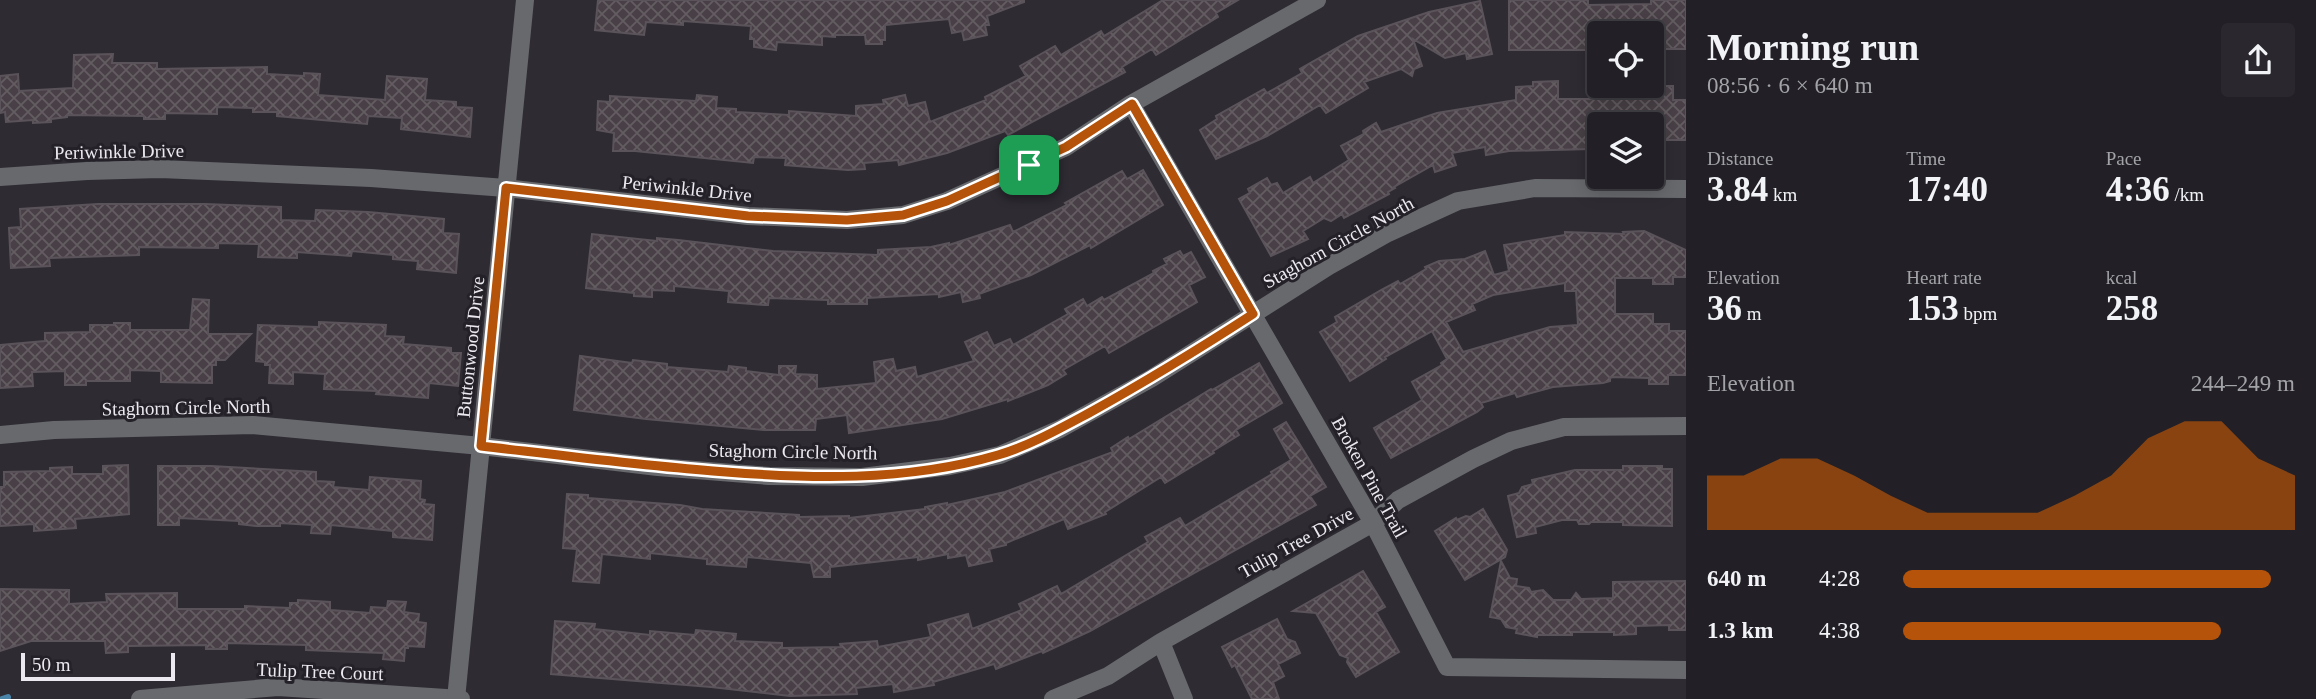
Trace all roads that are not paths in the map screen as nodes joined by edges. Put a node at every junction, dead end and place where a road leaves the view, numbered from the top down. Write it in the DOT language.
graph roads {
  1 [pos="525,0"];
  2 [pos="1317,0"];
  3 [pos="1132,104"];
  4 [pos="0,177"];
  5 [pos="506,188"];
  6 [pos="1686,189"];
  7 [pos="1253,314"];
  8 [pos="1686,426"];
  9 [pos="0,435"];
  10 [pos="481,446"];
  11 [pos="1373,523"];
  12 [pos="1161,642"];
  13 [pos="1686,670"];
  14 [pos="140,699"];
  15 [pos="458,699"];
  16 [pos="1053,699"];
  17 [pos="1184,699"];
  1 -- 5 [label="street, Buttonwood Drive"];
  2 -- 3 [label="street, Periwinkle Drive"];
  3 -- 5 [label="street, Periwinkle Drive"];
  3 -- 7 [label="street, Broken Pine Trail"];
  4 -- 5 [label="street, Periwinkle Drive"];
  5 -- 10 [label="street, Buttonwood Drive"];
  6 -- 7 [label="street, Staghorn Circle North"];
  7 -- 10 [label="street, Staghorn Circle North"];
  7 -- 11 [label="street, Broken Pine Trail"];
  8 -- 11 [label="street, Tulip Tree Drive"];
  9 -- 10 [label="street, Staghorn Circle North"];
  10 -- 15 [label="street, Buttonwood Drive"];
  11 -- 12 [label="street, Tulip Tree Drive"];
  11 -- 13 [label="street, Broken Pine Trail"];
  12 -- 16 [label="street, Tulip Tree Drive"];
  12 -- 17 [label="street"];
  14 -- 15 [label="street, Tulip Tree Court"];
}
